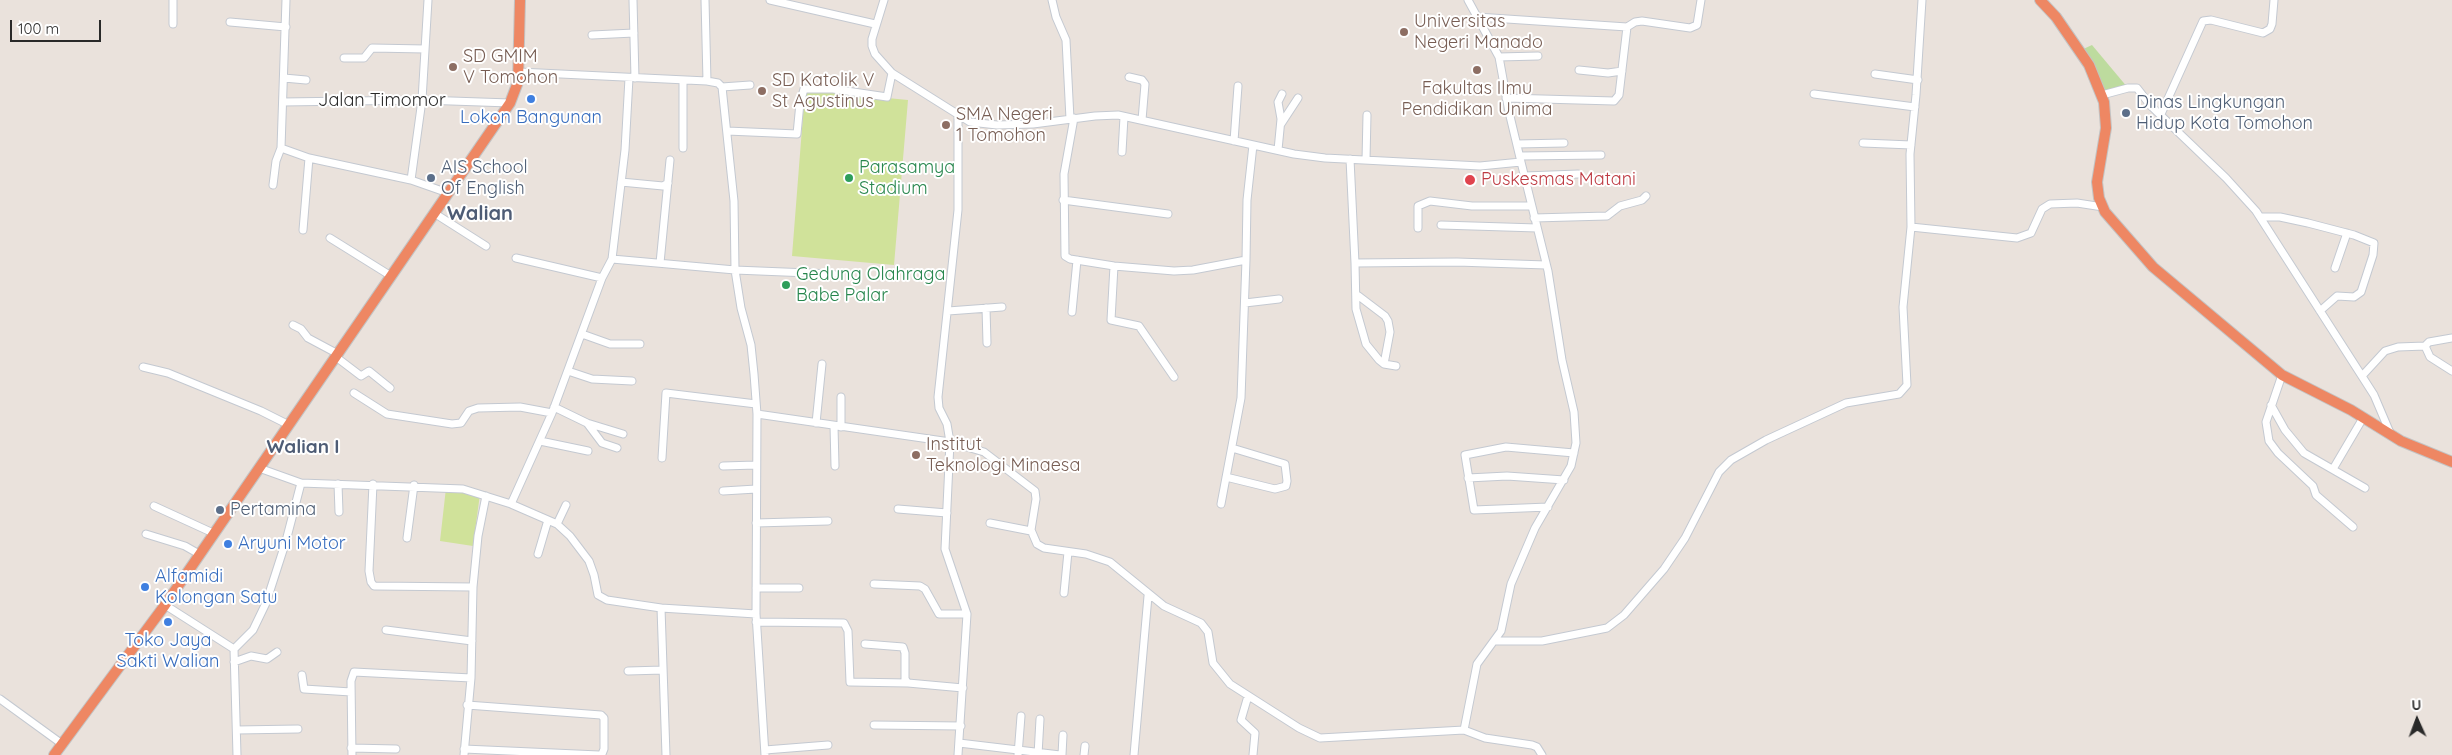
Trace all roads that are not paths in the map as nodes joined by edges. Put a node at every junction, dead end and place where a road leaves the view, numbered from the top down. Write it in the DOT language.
graph roads {
  1 [pos="173,0"];
  2 [pos="286,0"];
  3 [pos="428,0"];
  4 [pos="520,0"];
  5 [pos="633,0"];
  6 [pos="705,0"];
  7 [pos="770,0"];
  8 [pos="884,0"];
  9 [pos="1052,0"];
  10 [pos="1468,0"];
  11 [pos="1701,0"];
  12 [pos="1922,0"];
  13 [pos="2040,0"];
  14 [pos="2274,0"];
  15 [pos="1476,17"];
  16 [pos="230,22"];
  17 [pos="173,24"];
  18 [pos="875,24"];
  19 [pos="286,27"];
  20 [pos="1627,27"];
  21 [pos="634,33"];
  22 [pos="592,35"];
  23 [pos="425,49"];
  24 [pos="1538,56"];
  25 [pos="1499,57"];
  26 [pos="344,58"];
  27 [pos="1579,70"];
  28 [pos="1622,71"];
  29 [pos="519,72"];
  30 [pos="892,73"];
  31 [pos="1875,74"];
  32 [pos="1129,77"];
  33 [pos="284,78"];
  34 [pos="632,78"];
  35 [pos="306,80"];
  36 [pos="683,80"];
  37 [pos="1918,80"];
  38 [pos="707,81"];
  39 [pos="750,85"];
  40 [pos="1238,86"];
  41 [pos="722,88"];
  42 [pos="1282,94"];
  43 [pos="1814,94"];
  44 [pos="2102,95"];
  45 [pos="1298,98"];
  46 [pos="1506,98"];
  47 [pos="422,100"];
  48 [pos="283,102"];
  49 [pos="510,103"];
  50 [pos="1915,107"];
  51 [pos="2161,114"];
  52 [pos="958,115"];
  53 [pos="1367,115"];
  54 [pos="1124,116"];
  55 [pos="1072,118"];
  56 [pos="1142,120"];
  57 [pos="1281,124"];
  58 [pos="727,131"];
  59 [pos="1234,141"];
  60 [pos="1564,143"];
  61 [pos="1864,143"];
  62 [pos="1517,144"];
  63 [pos="1253,145"];
  64 [pos="1911,145"];
  65 [pos="282,148"];
  66 [pos="683,148"];
  67 [pos="1278,150"];
  68 [pos="1122,152"];
  69 [pos="1601,155"];
  70 [pos="309,158"];
  71 [pos="1350,159"];
  72 [pos="1521,159"];
  73 [pos="670,160"];
  74 [pos="1366,160"];
  75 [pos="1578,174"];
  76 [pos="1525,176"];
  77 [pos="411,180"];
  78 [pos="621,182"];
  79 [pos="668,183"];
  80 [pos="274,185"];
  81 [pos="448,193"];
  82 [pos="1646,196"];
  83 [pos="1063,200"];
  84 [pos="1530,206"];
  85 [pos="2103,207"];
  86 [pos="434,213"];
  87 [pos="1168,214"];
  88 [pos="2261,217"];
  89 [pos="1534,218"];
  90 [pos="1441,225"];
  91 [pos="1911,227"];
  92 [pos="1418,228"];
  93 [pos="1537,228"];
  94 [pos="303,230"];
  95 [pos="2347,233"];
  96 [pos="330,238"];
  97 [pos="486,246"];
  98 [pos="516,258"];
  99 [pos="612,259"];
  100 [pos="1077,260"];
  101 [pos="1246,260"];
  102 [pos="660,263"];
  103 [pos="1355,263"];
  104 [pos="1546,265"];
  105 [pos="1114,266"];
  106 [pos="2334,268"];
  107 [pos="735,270"];
  108 [pos="833,274"];
  109 [pos="391,276"];
  110 [pos="602,278"];
  111 [pos="1356,294"];
  112 [pos="1279,299"];
  113 [pos="1245,303"];
  114 [pos="1002,307"];
  115 [pos="986,308"];
  116 [pos="948,311"];
  117 [pos="2320,311"];
  118 [pos="1072,312"];
  119 [pos="293,325"];
  120 [pos="582,334"];
  121 [pos="2452,338"];
  122 [pos="988,342"];
  123 [pos="640,344"];
  124 [pos="2425,346"];
  125 [pos="337,355"];
  126 [pos="822,364"];
  127 [pos="1384,364"];
  128 [pos="1396,366"];
  129 [pos="143,367"];
  130 [pos="568,371"];
  131 [pos="2452,372"];
  132 [pos="2282,375"];
  133 [pos="2362,376"];
  134 [pos="1174,377"];
  135 [pos="632,381"];
  136 [pos="390,388"];
  137 [pos="354,393"];
  138 [pos="840,397"];
  139 [pos="756,404"];
  140 [pos="2271,405"];
  141 [pos="553,410"];
  142 [pos="757,414"];
  143 [pos="2363,418"];
  144 [pos="587,423"];
  145 [pos="816,423"];
  146 [pos="289,425"];
  147 [pos="837,426"];
  148 [pos="623,434"];
  149 [pos="2392,435"];
  150 [pos="540,441"];
  151 [pos="950,442"];
  152 [pos="617,448"];
  153 [pos="1232,448"];
  154 [pos="588,451"];
  155 [pos="1574,453"];
  156 [pos="662,458"];
  157 [pos="2452,462"];
  158 [pos="756,465"];
  159 [pos="723,466"];
  160 [pos="835,466"];
  161 [pos="258,468"];
  162 [pos="2334,469"];
  163 [pos="1226,477"];
  164 [pos="1468,478"];
  165 [pos="1564,480"];
  166 [pos="301,483"];
  167 [pos="338,484"];
  168 [pos="373,484"];
  169 [pos="414,485"];
  170 [pos="2365,488"];
  171 [pos="756,489"];
  172 [pos="723,491"];
  173 [pos="486,496"];
  174 [pos="511,504"];
  175 [pos="1222,504"];
  176 [pos="566,505"];
  177 [pos="154,506"];
  178 [pos="1548,507"];
  179 [pos="898,508"];
  180 [pos="339,512"];
  181 [pos="947,513"];
  182 [pos="548,520"];
  183 [pos="828,521"];
  184 [pos="756,523"];
  185 [pos="990,523"];
  186 [pos="556,524"];
  187 [pos="2353,527"];
  188 [pos="1031,531"];
  189 [pos="212,533"];
  190 [pos="146,534"];
  191 [pos="407,538"];
  192 [pos="1068,552"];
  193 [pos="199,554"];
  194 [pos="538,554"];
  195 [pos="874,584"];
  196 [pos="474,587"];
  197 [pos="756,588"];
  198 [pos="799,588"];
  199 [pos="1064,593"];
  200 [pos="1148,596"];
  201 [pos="165,605"];
  202 [pos="661,608"];
  203 [pos="756,614"];
  204 [pos="967,614"];
  205 [pos="756,622"];
  206 [pos="386,630"];
  207 [pos="472,641"];
  208 [pos="1494,641"];
  209 [pos="865,644"];
  210 [pos="234,649"];
  211 [pos="276,652"];
  212 [pos="234,662"];
  213 [pos="663,670"];
  214 [pos="628,671"];
  215 [pos="302,675"];
  216 [pos="470,678"];
  217 [pos="908,683"];
  218 [pos="963,688"];
  219 [pos="351,692"];
  220 [pos="1248,696"];
  221 [pos="0,699"];
  222 [pos="467,705"];
  223 [pos="1021,716"];
  224 [pos="1040,719"];
  225 [pos="874,725"];
  226 [pos="961,726"];
  227 [pos="298,729"];
  228 [pos="237,730"];
  229 [pos="1464,730"];
  230 [pos="1063,735"];
  231 [pos="959,743"];
  232 [pos="62,744"];
  233 [pos="828,745"];
  234 [pos="1085,746"];
  235 [pos="396,749"];
  236 [pos="352,751"];
  237 [pos="464,752"];
  238 [pos="765,753"];
  239 [pos="1018,753"];
  240 [pos="1038,754"];
  241 [pos="54,755"];
  242 [pos="238,755"];
  243 [pos="666,755"];
  244 [pos="958,755"];
  245 [pos="1061,755"];
  246 [pos="1084,755"];
  247 [pos="1134,755"];
  248 [pos="1253,755"];
  249 [pos="1542,755"];
  1 -- 17 [label="street"];
  2 -- 19 [label="street"];
  3 -- 23 [label="street"];
  4 -- 29 [label="highway"];
  5 -- 21 [label="street"];
  6 -- 38 [label="street"];
  7 -- 18 [label="street"];
  8 -- 18 [label="street"];
  9 -- 55 [label="street"];
  10 -- 15 [label="street"];
  11 -- 20 [label="street"];
  12 -- 37 [label="street"];
  13 -- 44 [label="highway"];
  14 -- 51 [label="street"];
  15 -- 20 [label="street"];
  15 -- 25 [label="street"];
  16 -- 19 [label="street"];
  18 -- 30 [label="street"];
  19 -- 33 [label="street"];
  20 -- 28 [label="street"];
  21 -- 22 [label="street"];
  21 -- 34 [label="street"];
  23 -- 26 [label="street"];
  23 -- 47 [label="street"];
  24 -- 25 [label="street"];
  25 -- 46 [label="street"];
  27 -- 28 [label="street"];
  28 -- 46 [label="street"];
  29 -- 34 [label="street"];
  29 -- 49 [label="highway"];
  30 -- 52 [label="street"];
  30 -- 58 [label="street"];
  31 -- 37 [label="street"];
  32 -- 56 [label="street"];
  33 -- 35 [label="street"];
  33 -- 48 [label="street"];
  34 -- 36 [label="street"];
  34 -- 78 [label="street"];
  36 -- 38 [label="street"];
  36 -- 66 [label="street"];
  37 -- 50 [label="street"];
  38 -- 41 [label="street"];
  39 -- 41 [label="street"];
  40 -- 59 [label="street"];
  41 -- 58 [label="street"];
  42 -- 57 [label="street"];
  43 -- 50 [label="street"];
  44 -- 51 [label="street"];
  44 -- 85 [label="highway"];
  45 -- 57 [label="street"];
  46 -- 62 [label="street"];
  47 -- 48 [label="street, Jalan Timomor"];
  47 -- 49 [label="street, Jalan Timomor"];
  47 -- 77 [label="street"];
  48 -- 65 [label="street"];
  49 -- 81 [label="highway"];
  50 -- 64 [label="street"];
  51 -- 88 [label="street"];
  52 -- 55 [label="street"];
  52 -- 116 [label="street"];
  53 -- 74 [label="street"];
  54 -- 55 [label="street"];
  54 -- 56 [label="street"];
  54 -- 68 [label="street"];
  55 -- 83 [label="street"];
  56 -- 59 [label="street"];
  57 -- 67 [label="street"];
  58 -- 107 [label="street"];
  59 -- 63 [label="street"];
  60 -- 62 [label="street"];
  61 -- 64 [label="street"];
  62 -- 72 [label="street"];
  63 -- 67 [label="street"];
  63 -- 101 [label="street"];
  64 -- 91 [label="street"];
  65 -- 70 [label="street"];
  65 -- 80 [label="street"];
  67 -- 71 [label="street"];
  69 -- 72 [label="street"];
  70 -- 77 [label="street"];
  70 -- 94 [label="street"];
  71 -- 74 [label="street"];
  71 -- 103 [label="street"];
  72 -- 74 [label="street"];
  72 -- 76 [label="street"];
  73 -- 79 [label="street"];
  75 -- 76 [label="street"];
  76 -- 84 [label="street"];
  77 -- 81 [label="street"];
  78 -- 79 [label="street"];
  78 -- 99 [label="street"];
  79 -- 102 [label="street"];
  81 -- 86 [label="highway"];
  82 -- 89 [label="street"];
  83 -- 87 [label="street"];
  83 -- 100 [label="street"];
  84 -- 89 [label="street"];
  84 -- 92 [label="street"];
  85 -- 91 [label="street"];
  85 -- 132 [label="highway"];
  86 -- 97 [label="street"];
  86 -- 109 [label="highway"];
  88 -- 95 [label="street"];
  88 -- 117 [label="street"];
  89 -- 93 [label="street"];
  90 -- 93 [label="street"];
  91 -- 208 [label="street"];
  93 -- 104 [label="street"];
  95 -- 106 [label="street"];
  95 -- 117 [label="street"];
  96 -- 109 [label="street"];
  98 -- 110 [label="street"];
  99 -- 102 [label="street"];
  99 -- 110 [label="street"];
  100 -- 105 [label="street"];
  100 -- 118 [label="street"];
  101 -- 105 [label="street"];
  101 -- 113 [label="street"];
  102 -- 107 [label="street"];
  103 -- 104 [label="street"];
  103 -- 111 [label="street"];
  104 -- 155 [label="street"];
  105 -- 134 [label="street"];
  107 -- 108 [label="street"];
  107 -- 139 [label="street"];
  109 -- 125 [label="highway"];
  110 -- 120 [label="street"];
  111 -- 127 [label="street"];
  111 -- 127 [label="street"];
  112 -- 113 [label="street"];
  113 -- 153 [label="street"];
  114 -- 115 [label="street"];
  115 -- 116 [label="street"];
  115 -- 122 [label="street"];
  116 -- 151 [label="street"];
  117 -- 133 [label="street"];
  119 -- 125 [label="street"];
  120 -- 123 [label="street"];
  120 -- 130 [label="street"];
  121 -- 124 [label="street"];
  124 -- 131 [label="street"];
  124 -- 133 [label="street"];
  125 -- 136 [label="street"];
  125 -- 146 [label="highway"];
  126 -- 145 [label="street"];
  127 -- 128 [label="street"];
  129 -- 146 [label="street"];
  130 -- 135 [label="street"];
  130 -- 141 [label="street"];
  132 -- 140 [label="street"];
  132 -- 143 [label="highway"];
  133 -- 149 [label="street"];
  137 -- 141 [label="street"];
  138 -- 147 [label="street"];
  139 -- 142 [label="street"];
  139 -- 156 [label="street"];
  140 -- 162 [label="street"];
  140 -- 187 [label="street"];
  141 -- 144 [label="street"];
  141 -- 150 [label="street"];
  142 -- 145 [label="street"];
  142 -- 158 [label="street"];
  143 -- 149 [label="highway"];
  143 -- 162 [label="street"];
  144 -- 148 [label="street"];
  144 -- 152 [label="street"];
  145 -- 147 [label="street"];
  146 -- 161 [label="highway"];
  147 -- 151 [label="street"];
  147 -- 160 [label="street"];
  149 -- 157 [label="highway"];
  150 -- 154 [label="street"];
  150 -- 174 [label="street"];
  151 -- 181 [label="street"];
  151 -- 188 [label="street"];
  153 -- 163 [label="street"];
  153 -- 163 [label="street"];
  155 -- 164 [label="street"];
  155 -- 165 [label="street"];
  158 -- 159 [label="street"];
  158 -- 171 [label="street"];
  161 -- 166 [label="street"];
  161 -- 189 [label="highway"];
  162 -- 170 [label="street"];
  163 -- 175 [label="street"];
  164 -- 165 [label="street"];
  164 -- 178 [label="street"];
  165 -- 178 [label="street"];
  166 -- 167 [label="street"];
  166 -- 210 [label="street"];
  167 -- 168 [label="street"];
  167 -- 180 [label="street"];
  168 -- 169 [label="street"];
  168 -- 196 [label="street"];
  169 -- 173 [label="street"];
  169 -- 191 [label="street"];
  171 -- 172 [label="street"];
  171 -- 184 [label="street"];
  173 -- 174 [label="street"];
  173 -- 196 [label="street"];
  174 -- 182 [label="street"];
  176 -- 186 [label="street"];
  177 -- 189 [label="street"];
  178 -- 208 [label="street"];
  179 -- 181 [label="street"];
  181 -- 204 [label="street"];
  182 -- 186 [label="street"];
  182 -- 194 [label="street"];
  183 -- 184 [label="street"];
  184 -- 197 [label="street"];
  185 -- 188 [label="street"];
  186 -- 202 [label="street"];
  188 -- 192 [label="street"];
  189 -- 193 [label="highway"];
  190 -- 193 [label="street"];
  192 -- 199 [label="street"];
  192 -- 200 [label="street"];
  193 -- 201 [label="highway"];
  195 -- 204 [label="street"];
  196 -- 207 [label="street"];
  197 -- 198 [label="street"];
  197 -- 203 [label="street"];
  200 -- 220 [label="street"];
  200 -- 247 [label="street"];
  201 -- 210 [label="street"];
  201 -- 232 [label="highway"];
  202 -- 203 [label="street"];
  202 -- 213 [label="street"];
  203 -- 205 [label="street"];
  204 -- 218 [label="street"];
  205 -- 217 [label="street"];
  205 -- 238 [label="street"];
  206 -- 207 [label="street"];
  207 -- 216 [label="street"];
  208 -- 229 [label="street"];
  209 -- 217 [label="street"];
  210 -- 212 [label="street"];
  211 -- 212 [label="street"];
  212 -- 228 [label="street"];
  213 -- 214 [label="street"];
  213 -- 243 [label="street"];
  215 -- 219 [label="street"];
  216 -- 219 [label="street"];
  216 -- 222 [label="street"];
  217 -- 218 [label="street"];
  218 -- 226 [label="street"];
  219 -- 236 [label="street"];
  220 -- 229 [label="street"];
  220 -- 248 [label="street"];
  221 -- 232 [label="street"];
  222 -- 237 [label="street"];
  222 -- 237 [label="street"];
  223 -- 239 [label="street"];
  224 -- 240 [label="street"];
  225 -- 226 [label="street"];
  226 -- 231 [label="street"];
  227 -- 228 [label="street"];
  228 -- 242 [label="street"];
  229 -- 249 [label="street"];
  230 -- 245 [label="street"];
  231 -- 239 [label="street"];
  231 -- 244 [label="street"];
  232 -- 241 [label="highway"];
  233 -- 238 [label="street"];
  234 -- 246 [label="street"];
  235 -- 236 [label="street"];
  239 -- 240 [label="street"];
  240 -- 245 [label="street"];
}
